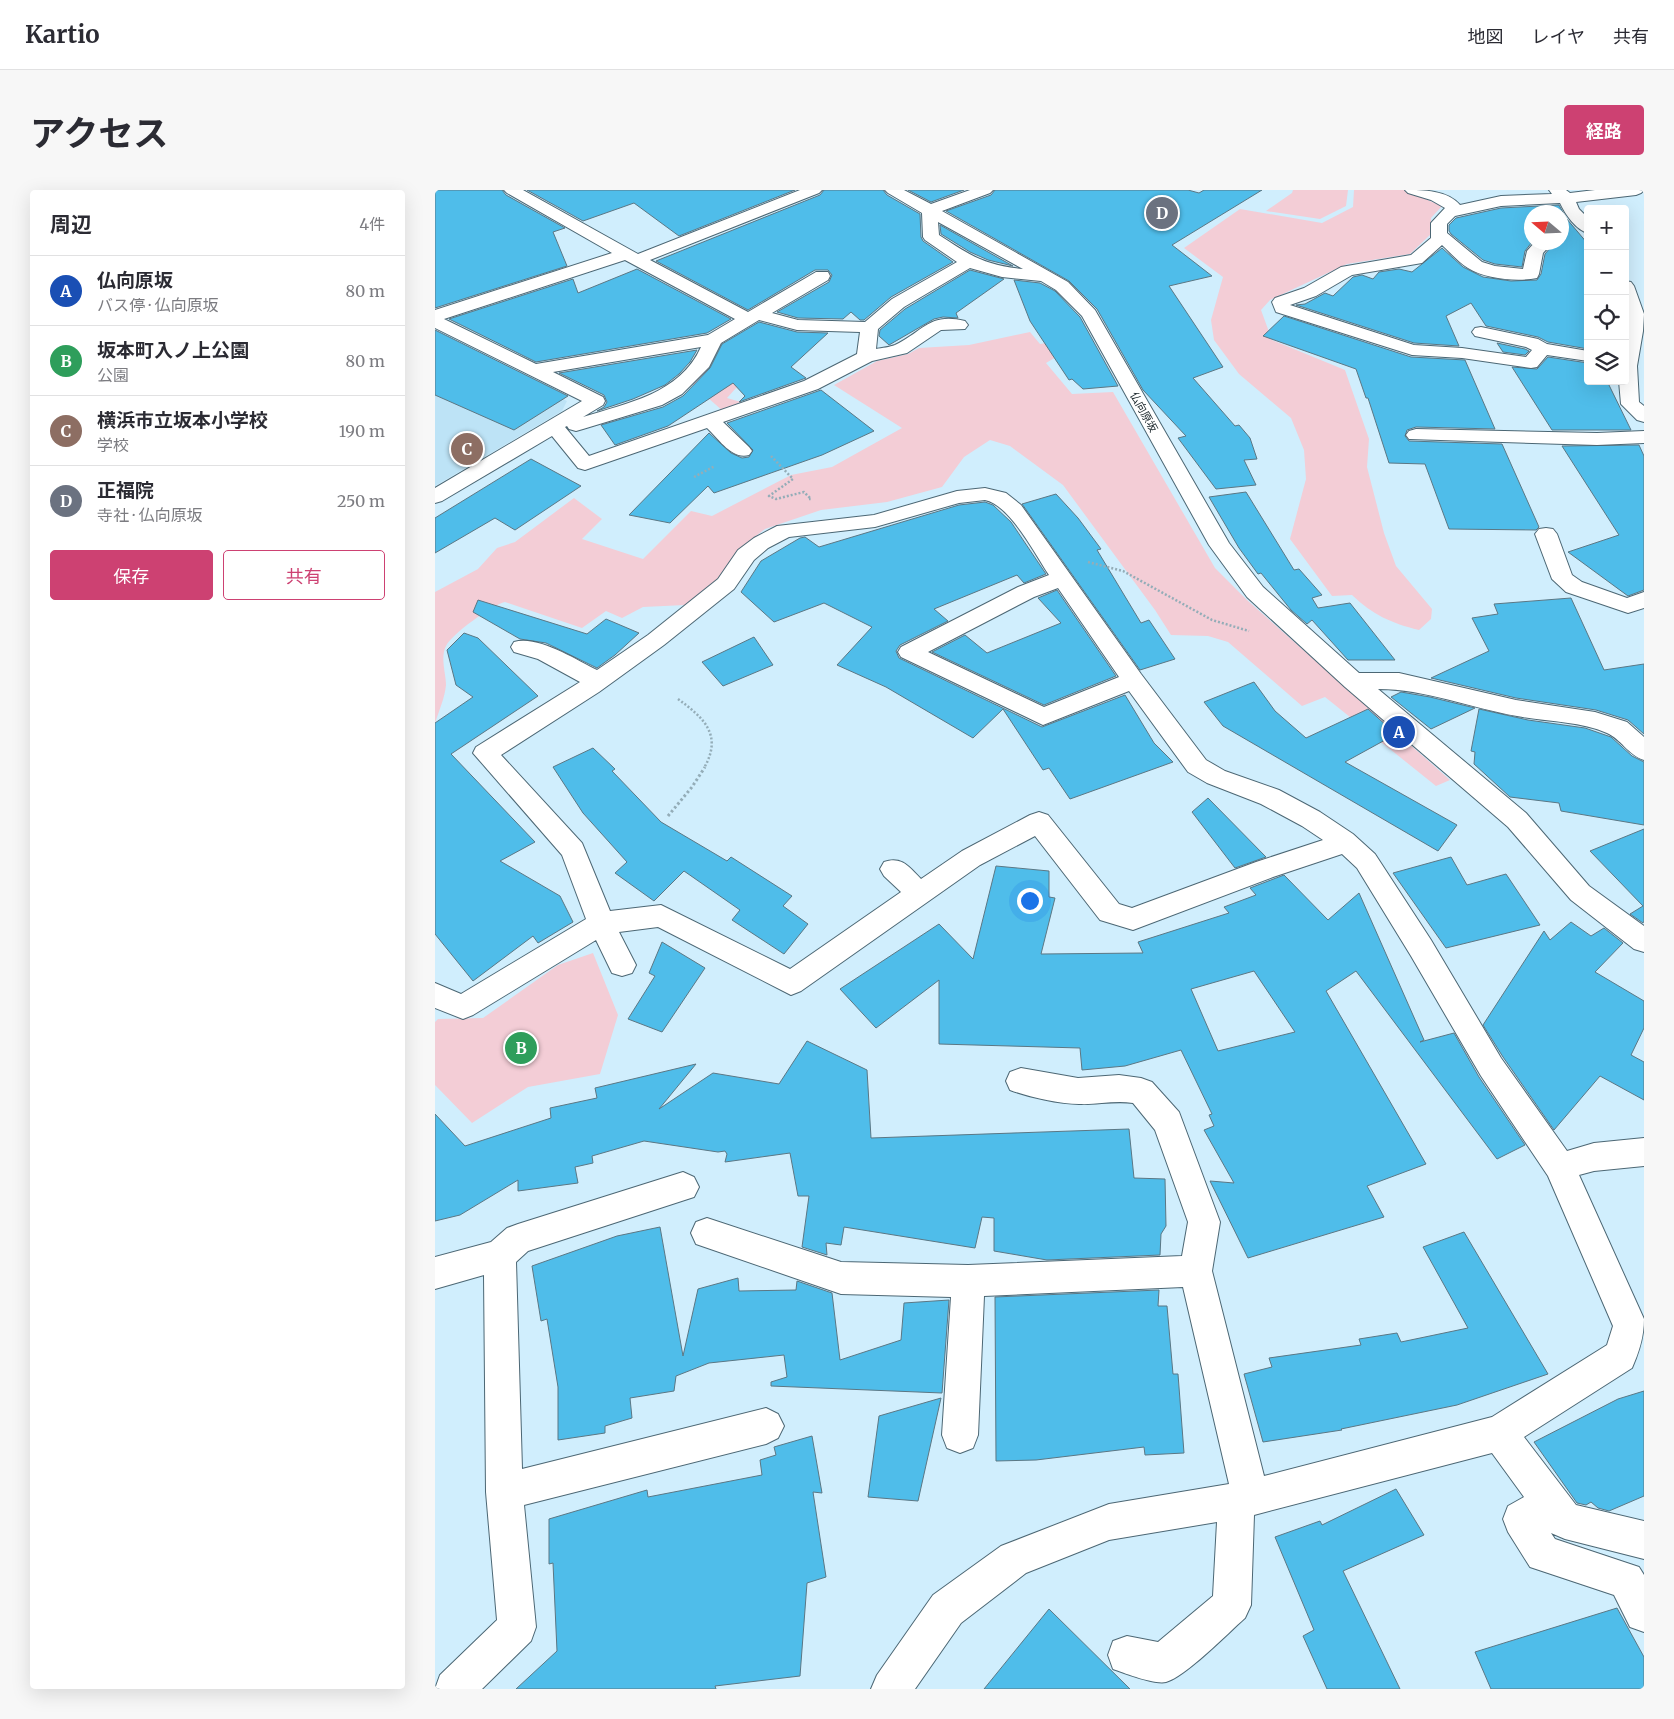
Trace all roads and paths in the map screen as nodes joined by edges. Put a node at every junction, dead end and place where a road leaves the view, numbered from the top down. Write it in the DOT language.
graph roads {
  1 [pos="512,190"];
  2 [pos="814,190"];
  3 [pos="893,190"];
  4 [pos="985,190"];
  5 [pos="1413,190"];
  6 [pos="1636,190"];
  7 [pos="1561,194"];
  8 [pos="930,210"];
  9 [pos="1455,210"];
  10 [pos="1583,232"];
  11 [pos="1439,234"];
  12 [pos="1536,250"];
  13 [pos="631,257"];
  14 [pos="968,262"];
  15 [pos="822,276"];
  16 [pos="1046,276"];
  17 [pos="1629,294"];
  18 [pos="435,316"];
  19 [pos="753,316"];
  20 [pos="435,321"];
  21 [pos="959,325"];
  22 [pos="869,327"];
  23 [pos="1481,332"];
  24 [pos="713,340"];
  25 [pos="1542,349"];
  26 [pos="1584,355"];
  27 [pos="1632,355"];
  28 [pos="866,357"];
  29 [pos="533,370"];
  30 [pos="1640,408"];
  31 [pos="731,414"];
  32 [pos="711,421"];
  33 [pos="549,432"];
  34 [pos="1416,436"];
  35 [pos="1644,437"];
  36 [pos="742,451"];
  37 [pos="435,497"];
  38 [pos="804,501"];
  39 [pos="1546,534"];
  40 [pos="1057,571"];
  41 [pos="1644,599"];
  42 [pos="1308,641"];
  43 [pos="522,647"];
  44 [pos="1133,680"];
  45 [pos="597,681"];
  46 [pos="1353,681"];
  47 [pos="678,699"];
  48 [pos="1644,751"];
  49 [pos="668,816"];
  50 [pos="1344,841"];
  51 [pos="893,869"];
  52 [pos="920,894"];
  53 [pos="601,923"];
  54 [pos="1644,941"];
  55 [pos="622,964"];
  56 [pos="435,995"];
  57 [pos="1021,1081"];
  58 [pos="1644,1152"];
  59 [pos="1560,1167"];
  60 [pos="683,1187"];
  61 [pos="707,1233"];
  62 [pos="500,1255"];
  63 [pos="1195,1271"];
  64 [pos="435,1274"];
  65 [pos="968,1281"];
  66 [pos="766,1426"];
  67 [pos="1499,1434"];
  68 [pos="960,1435"];
  69 [pos="504,1492"];
  70 [pos="1243,1500"];
  71 [pos="1551,1502"];
  72 [pos="1644,1540"];
  73 [pos="1644,1613"];
  74 [pos="1127,1655"];
  75 [pos="892,1688"];
  76 [pos="454,1689"];
  1 -- 13 [label="street"];
  2 -- 13 [label="street"];
  3 -- 8 [label="street, 仏向原坂"];
  4 -- 8 [label="street"];
  5 -- 9 [label="street"];
  6 -- 7 [label="street"];
  7 -- 9 [label="street"];
  7 -- 10 [label="street"];
  8 -- 14 [label="street"];
  8 -- 16 [label="street, 仏向原坂"];
  9 -- 11 [label="street"];
  11 -- 12 [label="street"];
  11 -- 25 [label="street"];
  13 -- 18 [label="street"];
  13 -- 19 [label="street"];
  14 -- 16 [label="street"];
  14 -- 22 [label="street"];
  15 -- 19 [label="street"];
  16 -- 42 [label="street, 仏向原坂"];
  17 -- 27 [label="street"];
  19 -- 22 [label="street"];
  19 -- 24 [label="street"];
  20 -- 29 [label="street"];
  21 -- 28 [label="street"];
  22 -- 28 [label="street"];
  23 -- 25 [label="street"];
  24 -- 29 [label="street"];
  24 -- 33 [label="street"];
  25 -- 26 [label="street"];
  27 -- 30 [label="street"];
  28 -- 31 [label="street"];
  29 -- 33 [label="street"];
  31 -- 32 [label="street"];
  31 -- 38 [label="path"];
  32 -- 33 [label="street"];
  32 -- 36 [label="street"];
  33 -- 37 [label="street"];
  34 -- 35 [label="street"];
  39 -- 41 [label="street"];
  40 -- 42 [label="path"];
  40 -- 44 [label="street"];
  40 -- 44 [label="street"];
  40 -- 45 [label="street"];
  42 -- 46 [label="street, 仏向原坂"];
  43 -- 45 [label="street"];
  44 -- 50 [label="street"];
  45 -- 53 [label="street"];
  46 -- 48 [label="street"];
  46 -- 54 [label="street, 仏向原坂"];
  47 -- 49 [label="path"];
  50 -- 52 [label="street"];
  50 -- 59 [label="street"];
  51 -- 52 [label="street"];
  52 -- 53 [label="street"];
  53 -- 55 [label="street"];
  53 -- 56 [label="street"];
  57 -- 63 [label="street"];
  58 -- 59 [label="street"];
  59 -- 67 [label="street"];
  60 -- 62 [label="street"];
  61 -- 65 [label="street"];
  62 -- 64 [label="street"];
  62 -- 69 [label="street"];
  63 -- 65 [label="street"];
  63 -- 70 [label="street"];
  65 -- 68 [label="street"];
  66 -- 69 [label="street"];
  67 -- 70 [label="street"];
  67 -- 71 [label="street"];
  69 -- 76 [label="street"];
  70 -- 74 [label="street"];
  70 -- 75 [label="street"];
  71 -- 72 [label="street"];
  71 -- 73 [label="street"];
}
